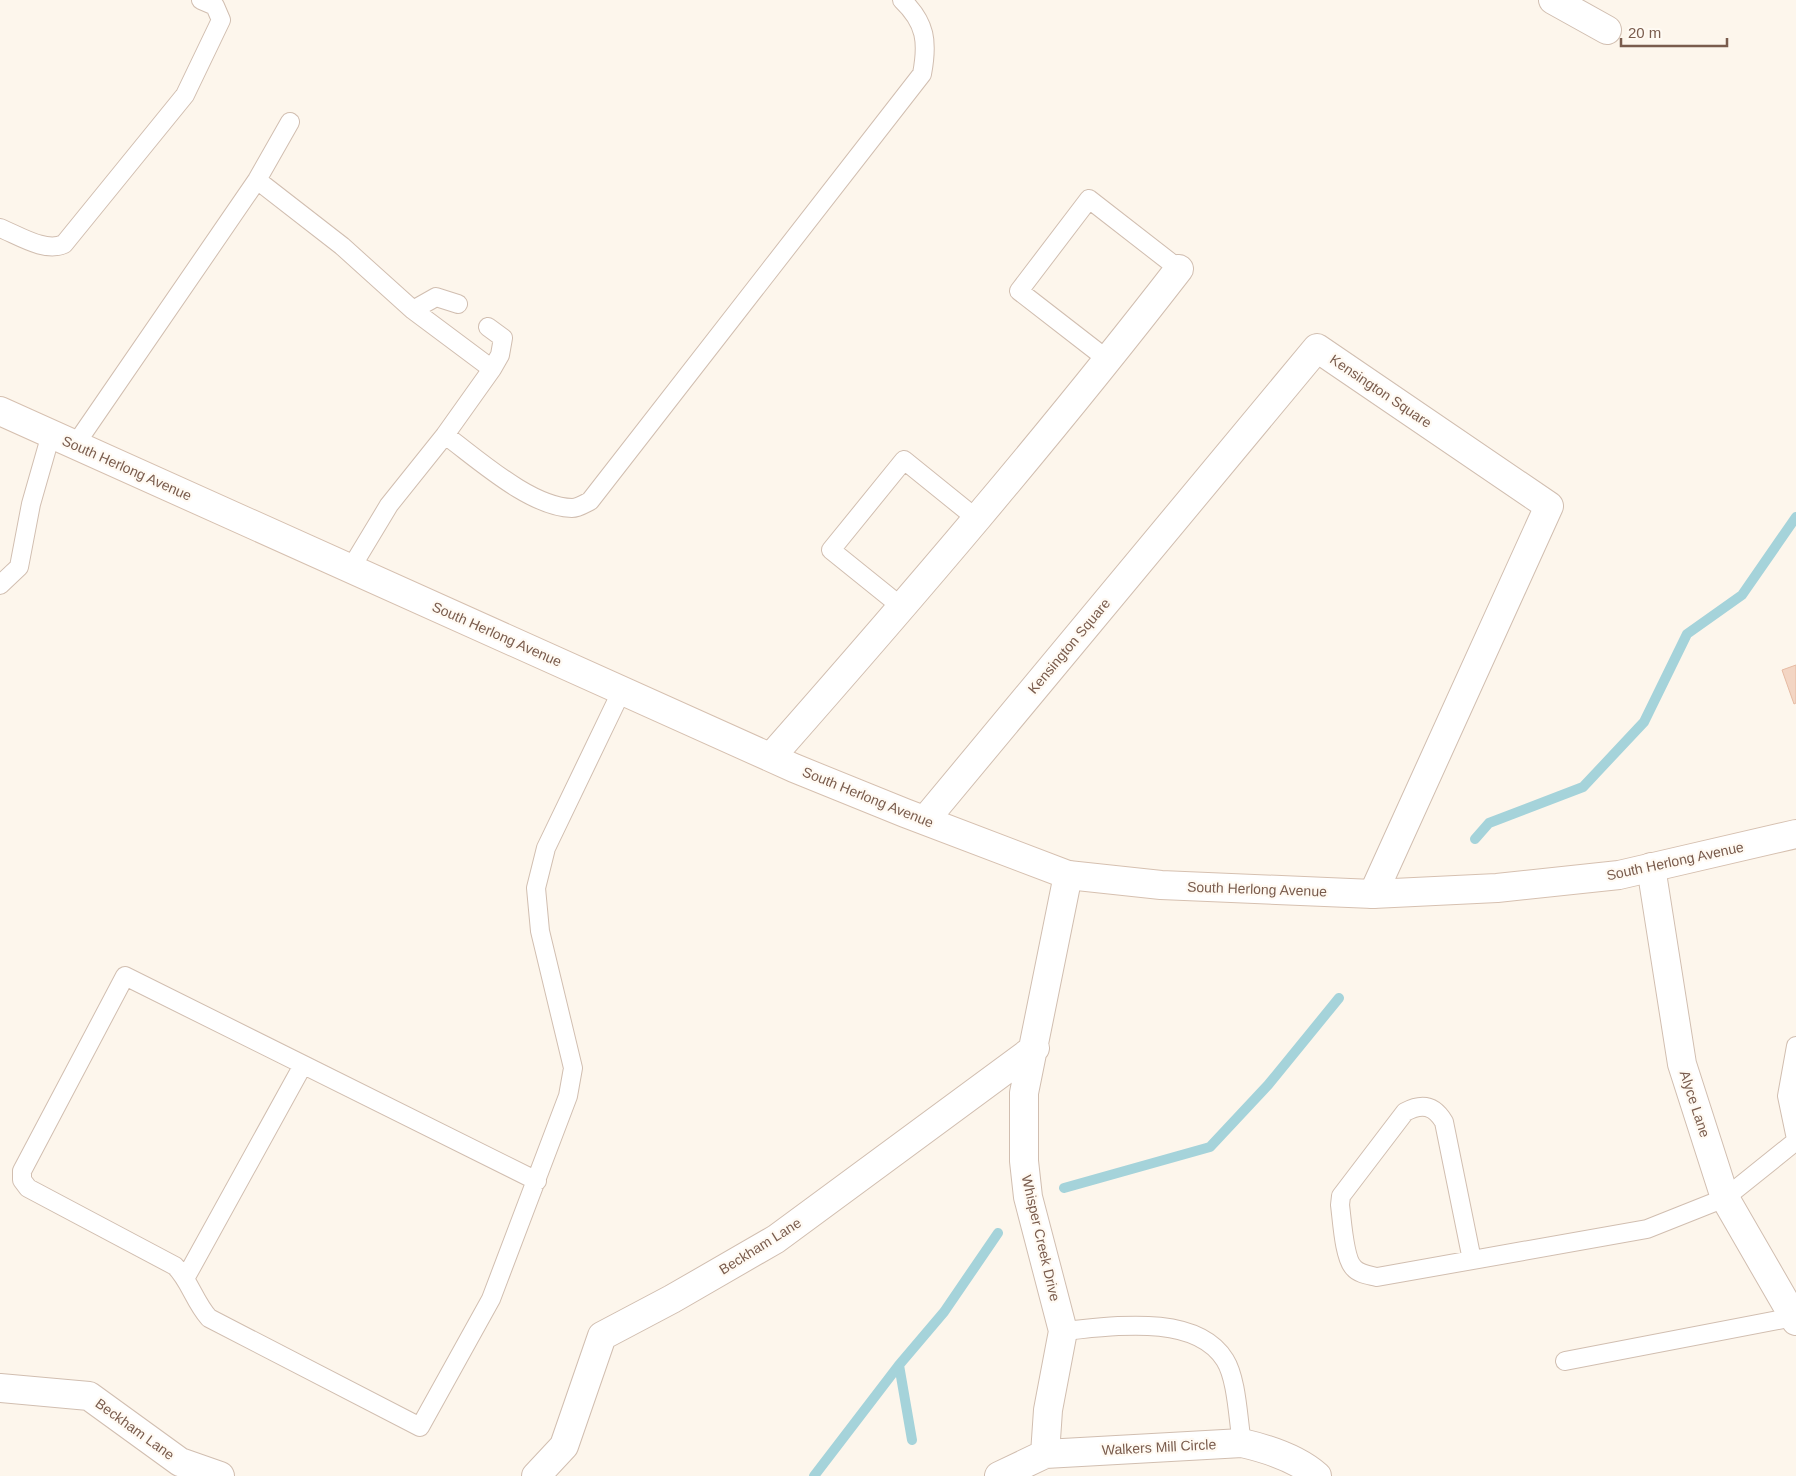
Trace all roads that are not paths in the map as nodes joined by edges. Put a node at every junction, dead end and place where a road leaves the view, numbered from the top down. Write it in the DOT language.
graph roads {
  1 [pos="201,0"];
  2 [pos="902,0"];
  3 [pos="1553,0"];
  4 [pos="1607,30"];
  5 [pos="290,122"];
  6 [pos="257,180"];
  7 [pos="0,228"];
  8 [pos="1179,269"];
  9 [pos="458,304"];
  10 [pos="413,310"];
  11 [pos="488,327"];
  12 [pos="1108,360"];
  13 [pos="492,368"];
  14 [pos="0,411"];
  15 [pos="51,434"];
  16 [pos="445,435"];
  17 [pos="76,445"];
  18 [pos="977,519"];
  19 [pos="351,568"];
  20 [pos="0,585"];
  21 [pos="903,608"];
  22 [pos="622,690"];
  23 [pos="771,757"];
  24 [pos="925,820"];
  25 [pos="1796,834"];
  26 [pos="1651,867"];
  27 [pos="1068,875"];
  28 [pos="1373,894"];
  29 [pos="1796,1046"];
  30 [pos="1035,1048"];
  31 [pos="303,1065"];
  32 [pos="1796,1140"];
  33 [pos="537,1181"];
  34 [pos="1725,1198"];
  35 [pos="1472,1260"];
  36 [pos="186,1277"];
  37 [pos="1795,1319"];
  38 [pos="1063,1331"];
  39 [pos="1565,1361"];
  40 [pos="0,1388"];
  41 [pos="1242,1443"];
  42 [pos="1045,1454"];
  43 [pos="177,1469"];
  44 [pos="220,1476"];
  45 [pos="536,1476"];
  46 [pos="999,1476"];
  47 [pos="1317,1476"];
  1 -- 7 [label="lane"];
  2 -- 16 [label="lane"];
  3 -- 4 [label="street"];
  5 -- 6 [label="lane"];
  6 -- 10 [label="lane"];
  6 -- 17 [label="lane"];
  8 -- 12 [label="street"];
  8 -- 12 [label="lane"];
  9 -- 10 [label="lane"];
  10 -- 13 [label="lane"];
  11 -- 13 [label="lane"];
  12 -- 18 [label="street"];
  13 -- 16 [label="lane"];
  14 -- 15 [label="street, South Herlong Avenue"];
  15 -- 17 [label="street, South Herlong Avenue"];
  15 -- 20 [label="lane"];
  16 -- 19 [label="lane"];
  17 -- 19 [label="street, South Herlong Avenue"];
  18 -- 21 [label="street"];
  18 -- 21 [label="lane"];
  19 -- 22 [label="street, South Herlong Avenue"];
  21 -- 23 [label="street"];
  22 -- 23 [label="street, South Herlong Avenue"];
  22 -- 33 [label="lane"];
  23 -- 24 [label="street, South Herlong Avenue"];
  24 -- 27 [label="street, South Herlong Avenue"];
  24 -- 28 [label="street, Kensington Square"];
  25 -- 26 [label="street, South Herlong Avenue"];
  26 -- 28 [label="street, South Herlong Avenue"];
  26 -- 34 [label="street, Alyce Lane"];
  27 -- 28 [label="street, South Herlong Avenue"];
  27 -- 30 [label="street, Whisper Creek Drive"];
  29 -- 32 [label="lane"];
  30 -- 38 [label="street, Whisper Creek Drive"];
  30 -- 45 [label="street, Beckham Lane"];
  31 -- 33 [label="lane"];
  31 -- 36 [label="lane"];
  31 -- 36 [label="lane"];
  32 -- 34 [label="lane"];
  33 -- 36 [label="lane"];
  34 -- 35 [label="lane"];
  34 -- 37 [label="street, Alyce Lane"];
  35 -- 35 [label="lane"];
  37 -- 39 [label="lane"];
  38 -- 41 [label="lane"];
  38 -- 42 [label="street, Whisper Creek Drive"];
  40 -- 43 [label="street, Beckham Lane"];
  41 -- 42 [label="street, Walkers Mill Circle"];
  41 -- 47 [label="street, Walkers Mill Circle"];
  42 -- 46 [label="street, Walkers Mill Circle"];
  43 -- 44 [label="street, Beckham Lane"];
}
